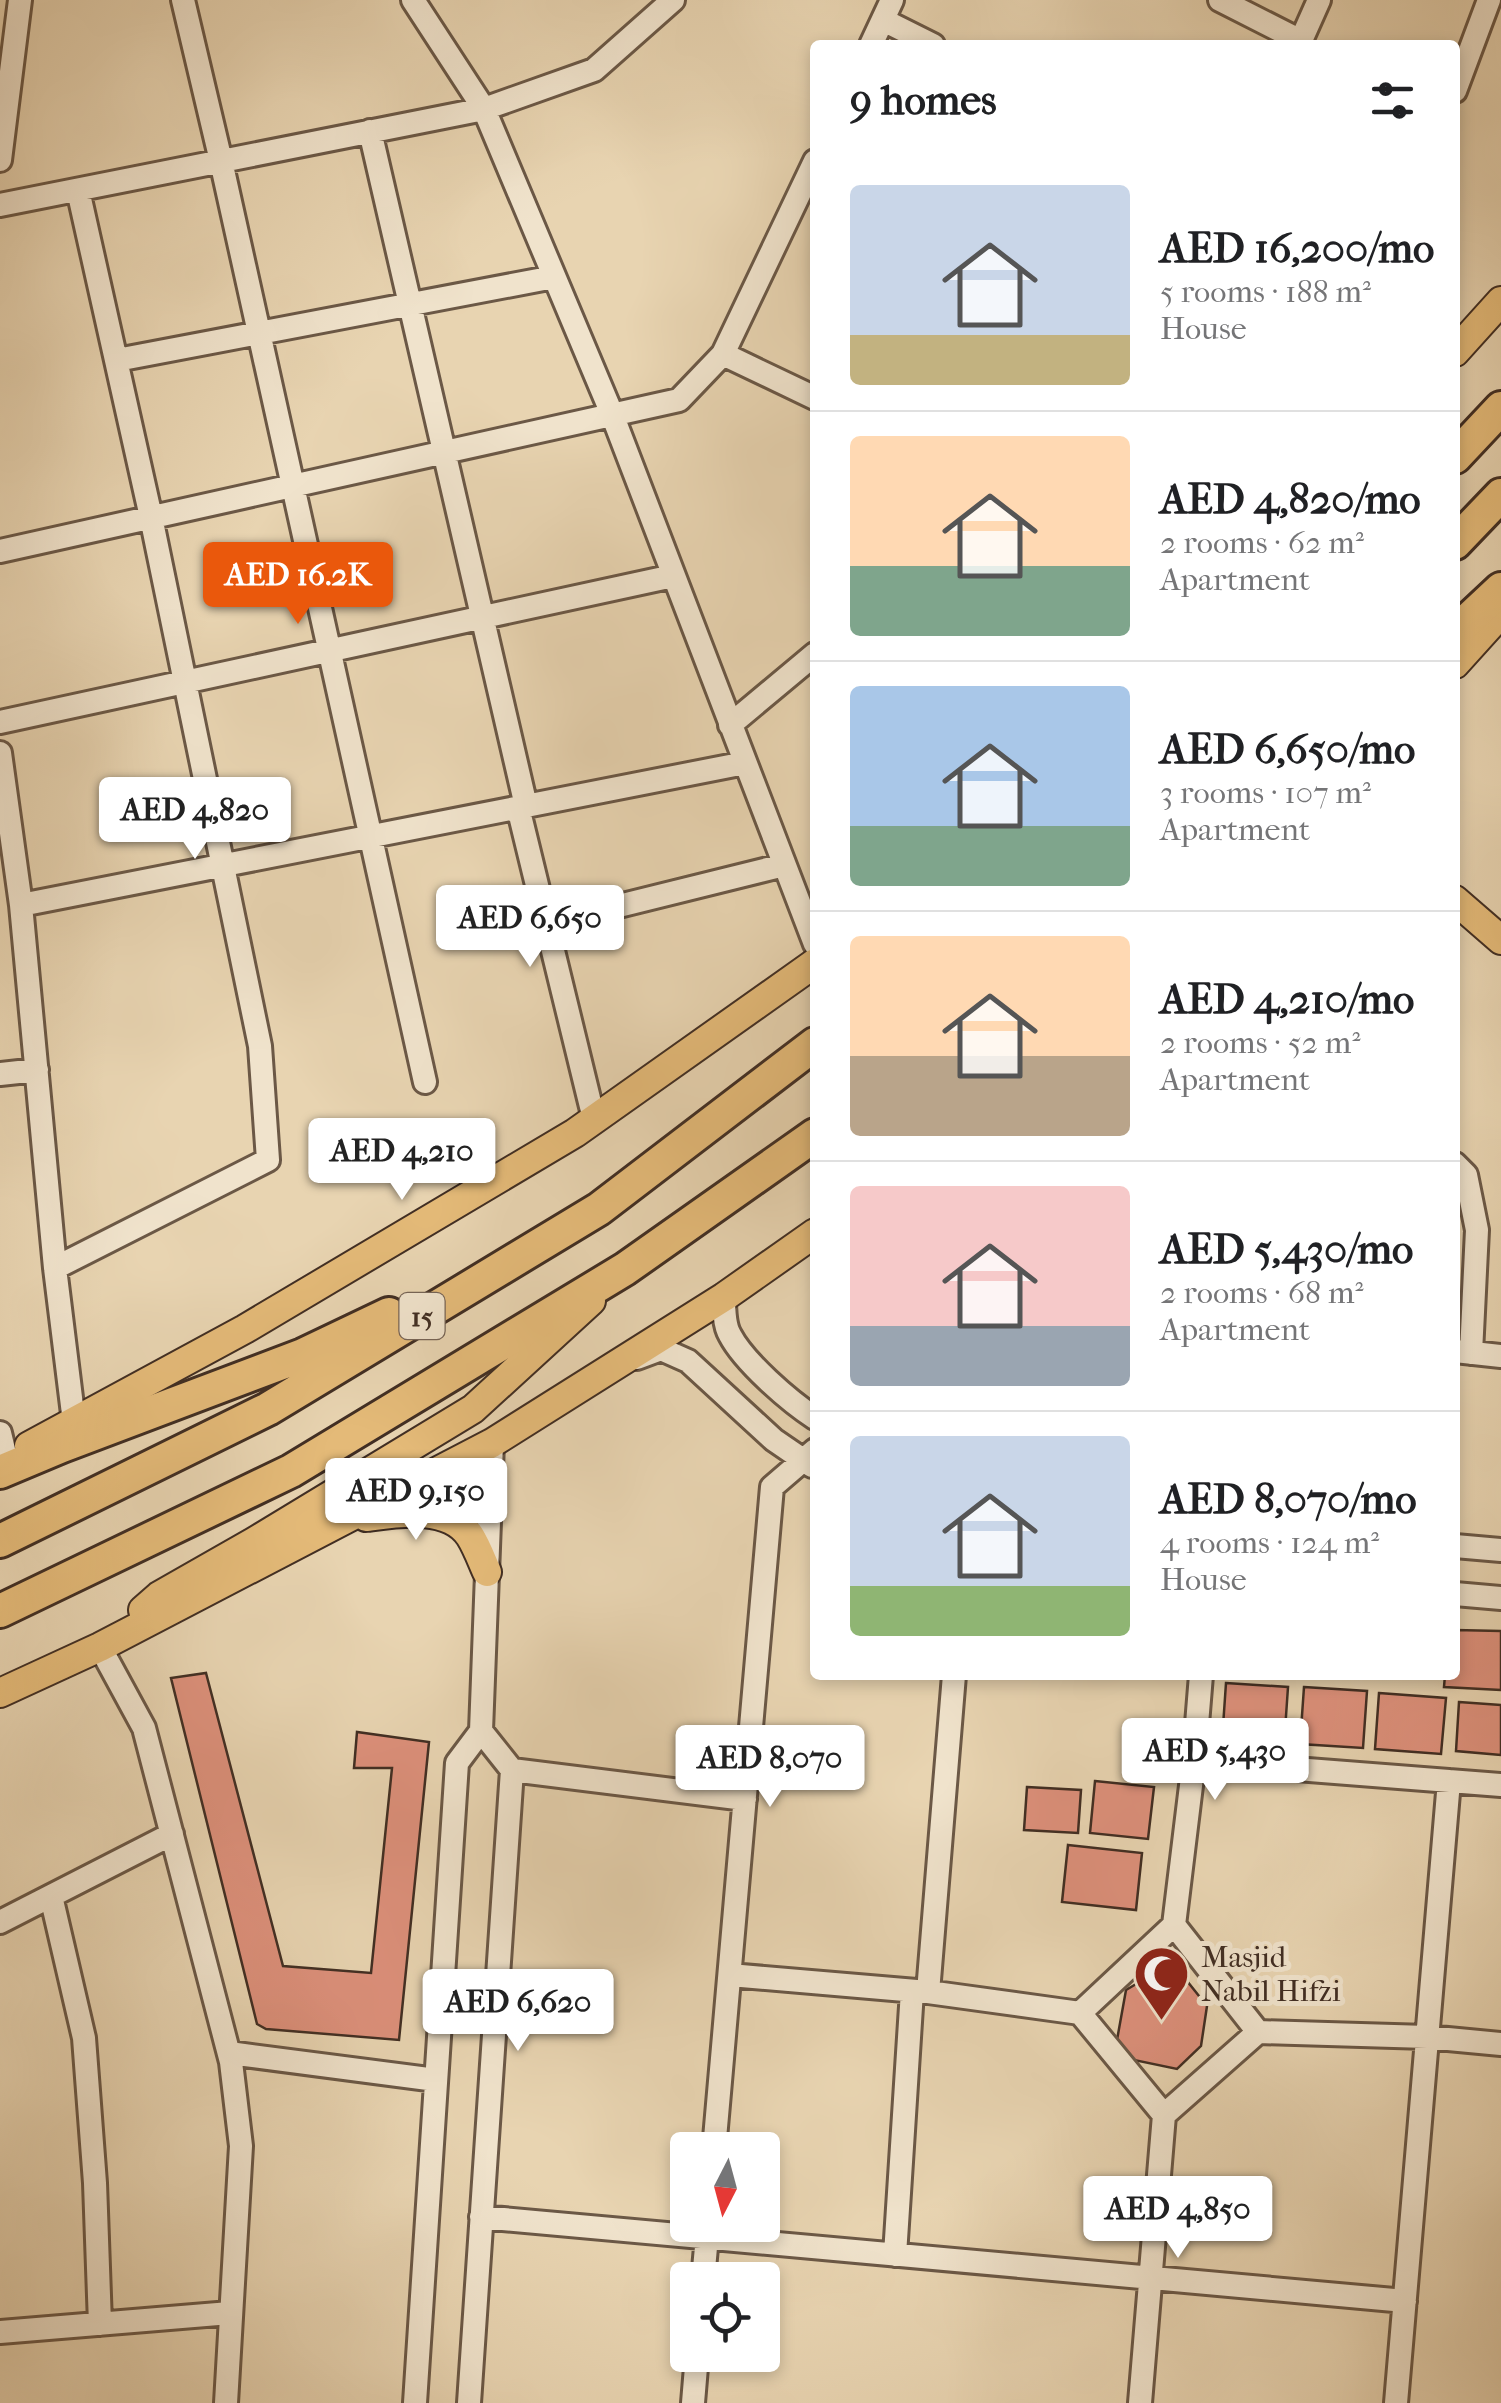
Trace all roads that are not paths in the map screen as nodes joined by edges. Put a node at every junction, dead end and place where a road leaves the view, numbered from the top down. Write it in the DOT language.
graph roads {
  1 [pos="183,0"];
  2 [pos="413,0"];
  3 [pos="673,0"];
  4 [pos="1220,0"];
  5 [pos="1318,0"];
  6 [pos="1489,0"];
  7 [pos="18,8"];
  8 [pos="887,10"];
  9 [pos="872,40"];
  10 [pos="926,40"];
  11 [pos="1294,40"];
  12 [pos="1301,40"];
  13 [pos="1460,78"];
  14 [pos="484,109"];
  15 [pos="370,131"];
  16 [pos="0,160"];
  17 [pos="221,161"];
  18 [pos="810,179"];
  19 [pos="78,190"];
  20 [pos="0,205"];
  21 [pos="554,277"];
  22 [pos="1501,301"];
  23 [pos="410,304"];
  24 [pos="260,333"];
  25 [pos="1460,346"];
  26 [pos="723,354"];
  27 [pos="117,360"];
  28 [pos="810,396"];
  29 [pos="1501,408"];
  30 [pos="612,414"];
  31 [pos="444,452"];
  32 [pos="1460,452"];
  33 [pos="293,486"];
  34 [pos="1501,495"];
  35 [pos="151,518"];
  36 [pos="1460,538"];
  37 [pos="0,551"];
  38 [pos="673,576"];
  39 [pos="1501,590"];
  40 [pos="1501,613"];
  41 [pos="482,618"];
  42 [pos="1460,627"];
  43 [pos="330,650"];
  44 [pos="810,658"];
  45 [pos="1460,658"];
  46 [pos="185,682"];
  47 [pos="0,722"];
  48 [pos="730,726"];
  49 [pos="0,753"];
  50 [pos="744,763"];
  51 [pos="522,807"];
  52 [pos="371,836"];
  53 [pos="784,865"];
  54 [pos="223,866"];
  55 [pos="1460,904"];
  56 [pos="21,905"];
  57 [pos="546,924"];
  58 [pos="810,931"];
  59 [pos="1501,940"];
  60 [pos="810,966"];
  61 [pos="810,1048"];
  62 [pos="37,1070"];
  63 [pos="0,1074"];
  64 [pos="426,1082"];
  65 [pos="594,1120"];
  66 [pos="810,1139"];
  67 [pos="1460,1169"];
  68 [pos="599,1210"];
  69 [pos="810,1236"];
  70 [pos="56,1268"];
  71 [pos="625,1270"];
  72 [pos="724,1296"];
  73 [pos="1463,1352"];
  74 [pos="1501,1356"];
  75 [pos="621,1363"];
  76 [pos="810,1415"];
  77 [pos="74,1422"];
  78 [pos="492,1443"];
  79 [pos="2,1456"];
  80 [pos="810,1458"];
  81 [pos="810,1460"];
  82 [pos="344,1520"];
  83 [pos="0,1541"];
  84 [pos="1460,1546"];
  85 [pos="1501,1550"];
  86 [pos="487,1572"];
  87 [pos="1460,1594"];
  88 [pos="1501,1598"];
  89 [pos="0,1611"];
  90 [pos="100,1647"];
  91 [pos="953,1680"];
  92 [pos="1201,1680"];
  93 [pos="0,1692"];
  94 [pos="481,1731"];
  95 [pos="1194,1761"];
  96 [pos="512,1770"];
  97 [pos="1448,1781"];
  98 [pos="1501,1785"];
  99 [pos="745,1799"];
  100 [pos="172,1834"];
  101 [pos="51,1896"];
  102 [pos="0,1922"];
  103 [pos="1174,1925"];
  104 [pos="730,1975"];
  105 [pos="920,1992"];
  106 [pos="1080,2013"];
  107 [pos="1258,2032"];
  108 [pos="1427,2037"];
  109 [pos="1501,2044"];
  110 [pos="229,2052"];
  111 [pos="436,2080"];
  112 [pos="1164,2115"];
  113 [pos="716,2132"];
  114 [pos="480,2217"];
  115 [pos="670,2229"];
  116 [pos="780,2240"];
  117 [pos="896,2255"];
  118 [pos="1150,2278"];
  119 [pos="1405,2301"];
  120 [pos="230,2313"];
  121 [pos="100,2324"];
  122 [pos="0,2332"];
  123 [pos="695,2372"];
  124 [pos="226,2403"];
  125 [pos="415,2403"];
  126 [pos="469,2403"];
  127 [pos="692,2403"];
  128 [pos="1140,2403"];
  129 [pos="1396,2403"];
  1 -- 17 [label="street"];
  2 -- 14 [label="street"];
  3 -- 14 [label="street"];
  4 -- 11 [label="street"];
  5 -- 12 [label="street"];
  6 -- 13 [label="street"];
  7 -- 16 [label="street"];
  8 -- 9 [label="street"];
  8 -- 10 [label="street"];
  14 -- 15 [label="street"];
  14 -- 21 [label="street"];
  15 -- 17 [label="street"];
  15 -- 23 [label="street"];
  17 -- 19 [label="street"];
  17 -- 24 [label="street"];
  18 -- 26 [label="street"];
  19 -- 20 [label="street"];
  19 -- 27 [label="street"];
  21 -- 23 [label="street"];
  21 -- 30 [label="street"];
  22 -- 25 [label="main road"];
  23 -- 24 [label="street"];
  23 -- 31 [label="street"];
  24 -- 27 [label="street"];
  24 -- 33 [label="street"];
  26 -- 28 [label="street"];
  26 -- 30 [label="street"];
  27 -- 35 [label="street"];
  29 -- 32 [label="highway"];
  30 -- 31 [label="street"];
  30 -- 38 [label="street"];
  31 -- 33 [label="street"];
  31 -- 41 [label="street"];
  33 -- 35 [label="street"];
  33 -- 43 [label="street"];
  34 -- 36 [label="highway"];
  35 -- 37 [label="street"];
  35 -- 46 [label="street"];
  38 -- 41 [label="street"];
  38 -- 48 [label="street"];
  39 -- 42 [label="highway"];
  40 -- 45 [label="main road"];
  41 -- 43 [label="street"];
  41 -- 51 [label="street"];
  43 -- 46 [label="street"];
  43 -- 52 [label="street"];
  44 -- 48 [label="street"];
  46 -- 47 [label="street"];
  46 -- 54 [label="street"];
  48 -- 50 [label="street"];
  49 -- 56 [label="street"];
  50 -- 51 [label="street"];
  50 -- 53 [label="street"];
  51 -- 52 [label="street"];
  51 -- 57 [label="street"];
  52 -- 54 [label="street"];
  52 -- 64 [label="street"];
  53 -- 57 [label="street"];
  53 -- 58 [label="street"];
  54 -- 56 [label="street"];
  54 -- 70 [label="street"];
  55 -- 59 [label="main road"];
  56 -- 62 [label="street"];
  57 -- 65 [label="street"];
  60 -- 65 [label="main road"];
  61 -- 68 [label="highway, 15"];
  62 -- 63 [label="street"];
  62 -- 70 [label="street"];
  65 -- 77 [label="main road"];
  66 -- 71 [label="highway, 15"];
  67 -- 73 [label="street"];
  68 -- 79 [label="highway"];
  68 -- 83 [label="highway, 15"];
  69 -- 72 [label="main road"];
  70 -- 77 [label="street"];
  71 -- 89 [label="highway, 15"];
  71 -- 90 [label="main road"];
  72 -- 75 [label="main road"];
  72 -- 76 [label="street"];
  73 -- 74 [label="street"];
  75 -- 78 [label="main road"];
  75 -- 80 [label="street"];
  77 -- 79 [label="main road"];
  78 -- 82 [label="main road"];
  78 -- 86 [label="street"];
  81 -- 99 [label="street"];
  82 -- 86 [label="main road"];
  82 -- 90 [label="main road"];
  84 -- 85 [label="street"];
  86 -- 94 [label="street"];
  87 -- 88 [label="street"];
  90 -- 93 [label="main road"];
  90 -- 100 [label="street"];
  91 -- 105 [label="street"];
  92 -- 95 [label="street"];
  94 -- 96 [label="street"];
  94 -- 111 [label="street"];
  95 -- 97 [label="street"];
  95 -- 103 [label="street"];
  96 -- 99 [label="street"];
  96 -- 114 [label="street"];
  97 -- 98 [label="street"];
  97 -- 108 [label="street"];
  99 -- 104 [label="street"];
  100 -- 101 [label="street"];
  100 -- 110 [label="street"];
  101 -- 102 [label="street"];
  101 -- 121 [label="street"];
  103 -- 106 [label="street"];
  103 -- 107 [label="street"];
  104 -- 105 [label="street"];
  104 -- 113 [label="street"];
  105 -- 106 [label="street"];
  105 -- 117 [label="street"];
  106 -- 112 [label="street"];
  107 -- 108 [label="street"];
  107 -- 112 [label="street"];
  108 -- 109 [label="street"];
  108 -- 119 [label="street"];
  110 -- 111 [label="street"];
  110 -- 120 [label="street"];
  111 -- 125 [label="street"];
  112 -- 118 [label="street"];
  114 -- 115 [label="street"];
  114 -- 126 [label="street"];
  116 -- 117 [label="street"];
  117 -- 118 [label="street"];
  118 -- 119 [label="street"];
  118 -- 128 [label="street"];
  119 -- 129 [label="street"];
  120 -- 121 [label="street"];
  120 -- 124 [label="street"];
  121 -- 122 [label="street"];
  123 -- 127 [label="street"];
}
